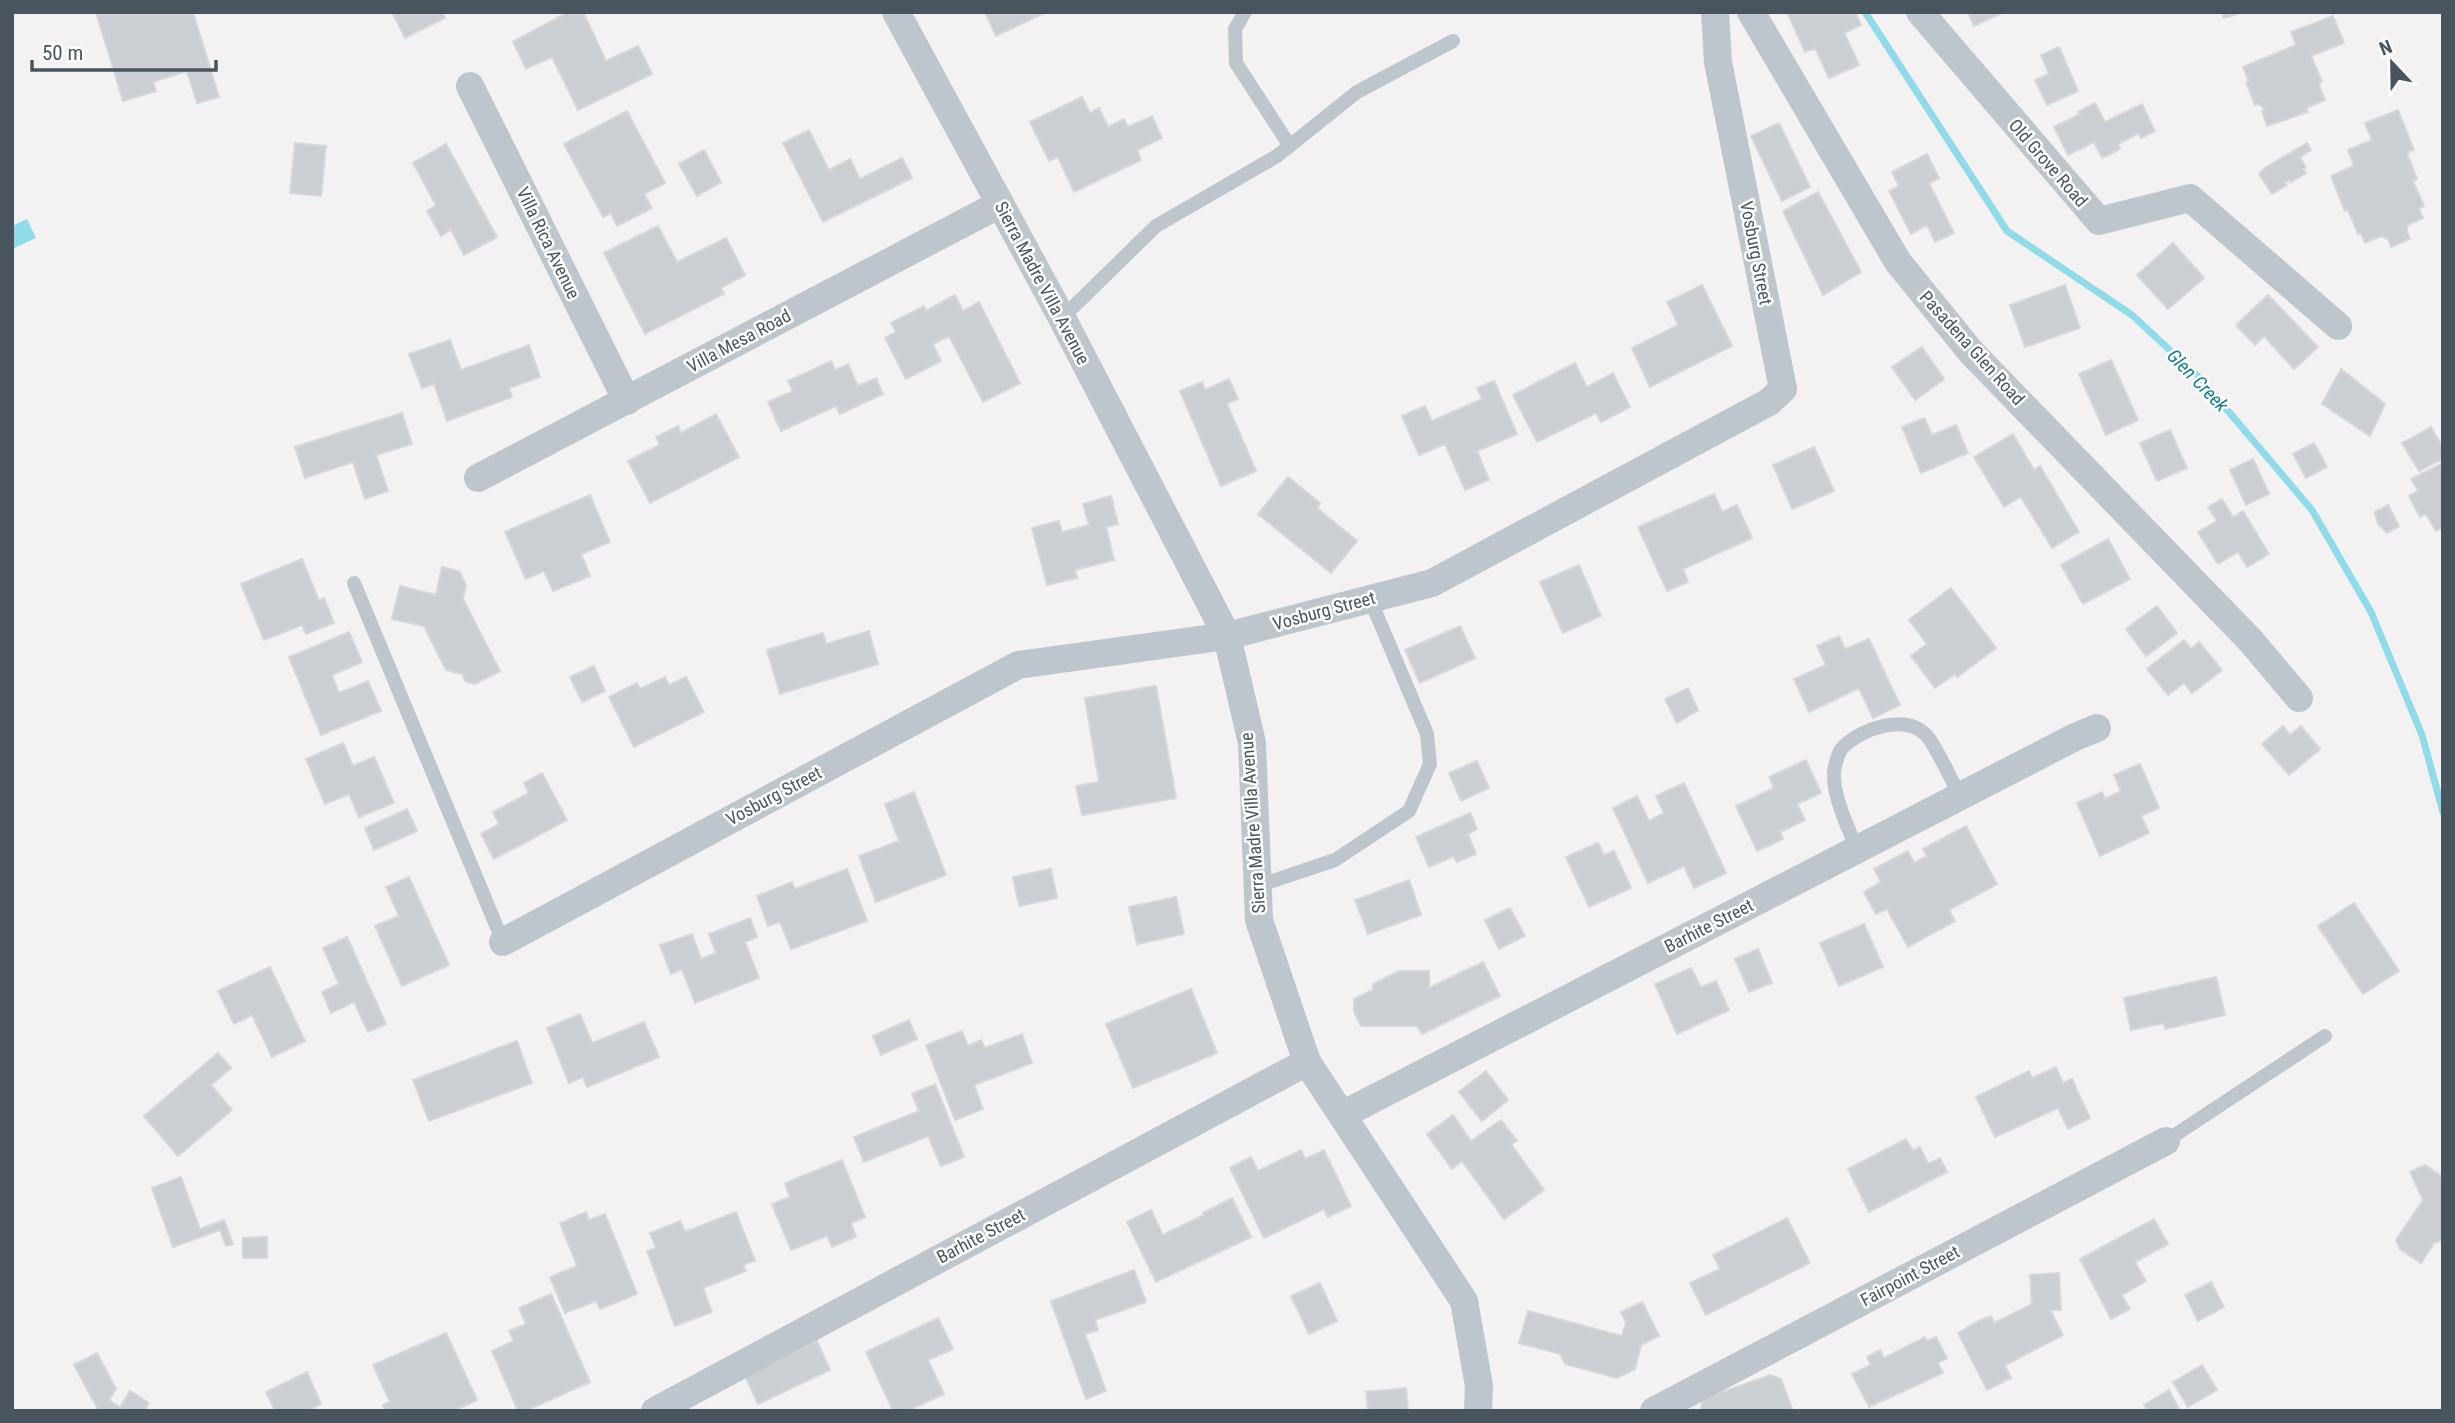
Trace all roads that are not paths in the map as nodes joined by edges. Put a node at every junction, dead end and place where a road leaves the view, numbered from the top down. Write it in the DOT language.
graph roads {
  1 [pos="896,12"];
  2 [pos="1245,12"];
  3 [pos="1715,12"];
  4 [pos="1751,12"];
  5 [pos="1920,12"];
  6 [pos="1453,41"];
  7 [pos="470,86"];
  8 [pos="1290,146"];
  9 [pos="1000,204"];
  10 [pos="1062,318"];
  11 [pos="2337,326"];
  12 [pos="626,401"];
  13 [pos="478,478"];
  14 [pos="355,583"];
  15 [pos="1370,599"];
  16 [pos="1227,636"];
  17 [pos="2299,698"];
  18 [pos="2086,733"];
  19 [pos="1960,796"];
  20 [pos="1857,850"];
  21 [pos="1258,886"];
  22 [pos="503,942"];
  23 [pos="2325,1036"];
  24 [pos="1307,1062"];
  25 [pos="1342,1115"];
  26 [pos="2166,1142"];
  27 [pos="654,1411"];
  28 [pos="1478,1411"];
  29 [pos="1654,1411"];
  1 -- 9 [label="street, Sierra Madre Villa Avenue"];
  2 -- 8 [label="lane"];
  3 -- 15 [label="street, Vosburg Street"];
  4 -- 17 [label="street, Pasadena Glen Road"];
  5 -- 11 [label="street, Old Grove Road"];
  6 -- 8 [label="lane"];
  7 -- 12 [label="street, Villa Rica Avenue"];
  8 -- 10 [label="lane"];
  9 -- 10 [label="street, Sierra Madre Villa Avenue"];
  9 -- 12 [label="street, Villa Mesa Road"];
  10 -- 16 [label="street, Sierra Madre Villa Avenue"];
  12 -- 13 [label="street, Villa Mesa Road"];
  14 -- 22 [label="lane"];
  15 -- 16 [label="street, Vosburg Street"];
  15 -- 21 [label="lane"];
  16 -- 21 [label="street, Sierra Madre Villa Avenue"];
  16 -- 22 [label="street, Vosburg Street"];
  18 -- 19 [label="street, Barhite Street"];
  19 -- 20 [label="street, Barhite Street"];
  19 -- 20 [label="lane"];
  20 -- 25 [label="street, Barhite Street"];
  21 -- 24 [label="street, Sierra Madre Villa Avenue"];
  23 -- 26 [label="lane"];
  24 -- 25 [label="street, Sierra Madre Villa Avenue"];
  24 -- 27 [label="street, Barhite Street"];
  25 -- 28 [label="street, Sierra Madre Villa Avenue"];
  26 -- 29 [label="street, Fairpoint Street"];
}
